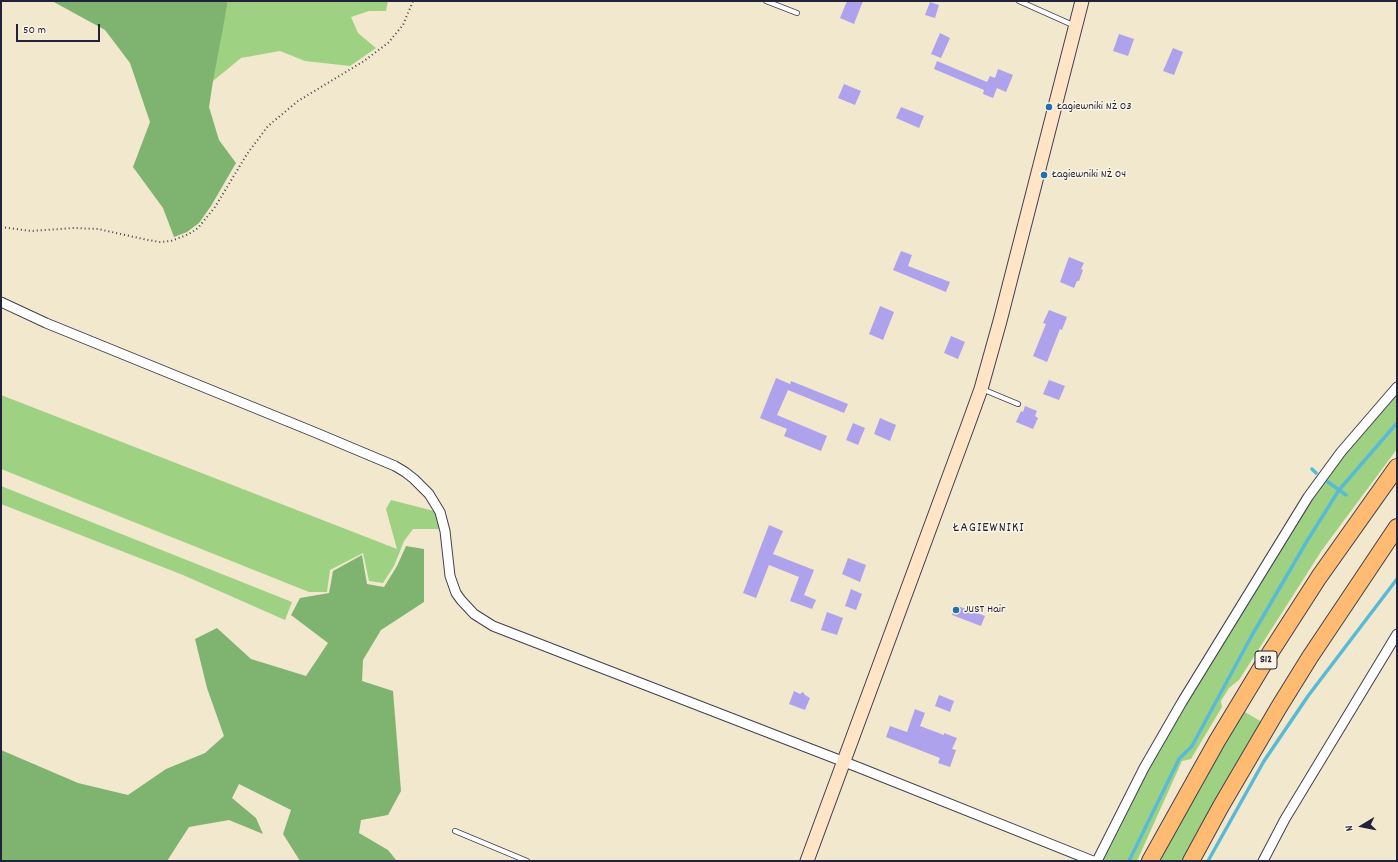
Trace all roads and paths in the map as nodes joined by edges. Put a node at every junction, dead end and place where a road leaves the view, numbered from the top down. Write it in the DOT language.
graph roads {
  1 [pos="413,1"];
  2 [pos="766,1"];
  3 [pos="1019,1"];
  4 [pos="1082,1"];
  5 [pos="796,13"];
  6 [pos="1075,26"];
  7 [pos="1,227"];
  8 [pos="1,302"];
  9 [pos="1397,387"];
  10 [pos="981,389"];
  11 [pos="1018,404"];
  12 [pos="1397,468"];
  13 [pos="1397,527"];
  14 [pos="1397,634"];
  15 [pos="844,761"];
  16 [pos="456,831"];
  17 [pos="527,861"];
  18 [pos="807,861"];
  19 [pos="1093,861"];
  20 [pos="1097,861"];
  21 [pos="1150,861"];
  22 [pos="1191,861"];
  23 [pos="1263,861"];
  1 -- 7 [label="path"];
  2 -- 5 [label="lane"];
  3 -- 6 [label="lane"];
  4 -- 6 [label="street"];
  6 -- 10 [label="street"];
  8 -- 15 [label="street"];
  9 -- 20 [label="street"];
  10 -- 11 [label="lane"];
  10 -- 15 [label="street"];
  12 -- 21 [label="highway, S12"];
  13 -- 22 [label="highway"];
  14 -- 23 [label="street"];
  15 -- 18 [label="street"];
  15 -- 19 [label="street"];
  16 -- 17 [label="lane"];
}
